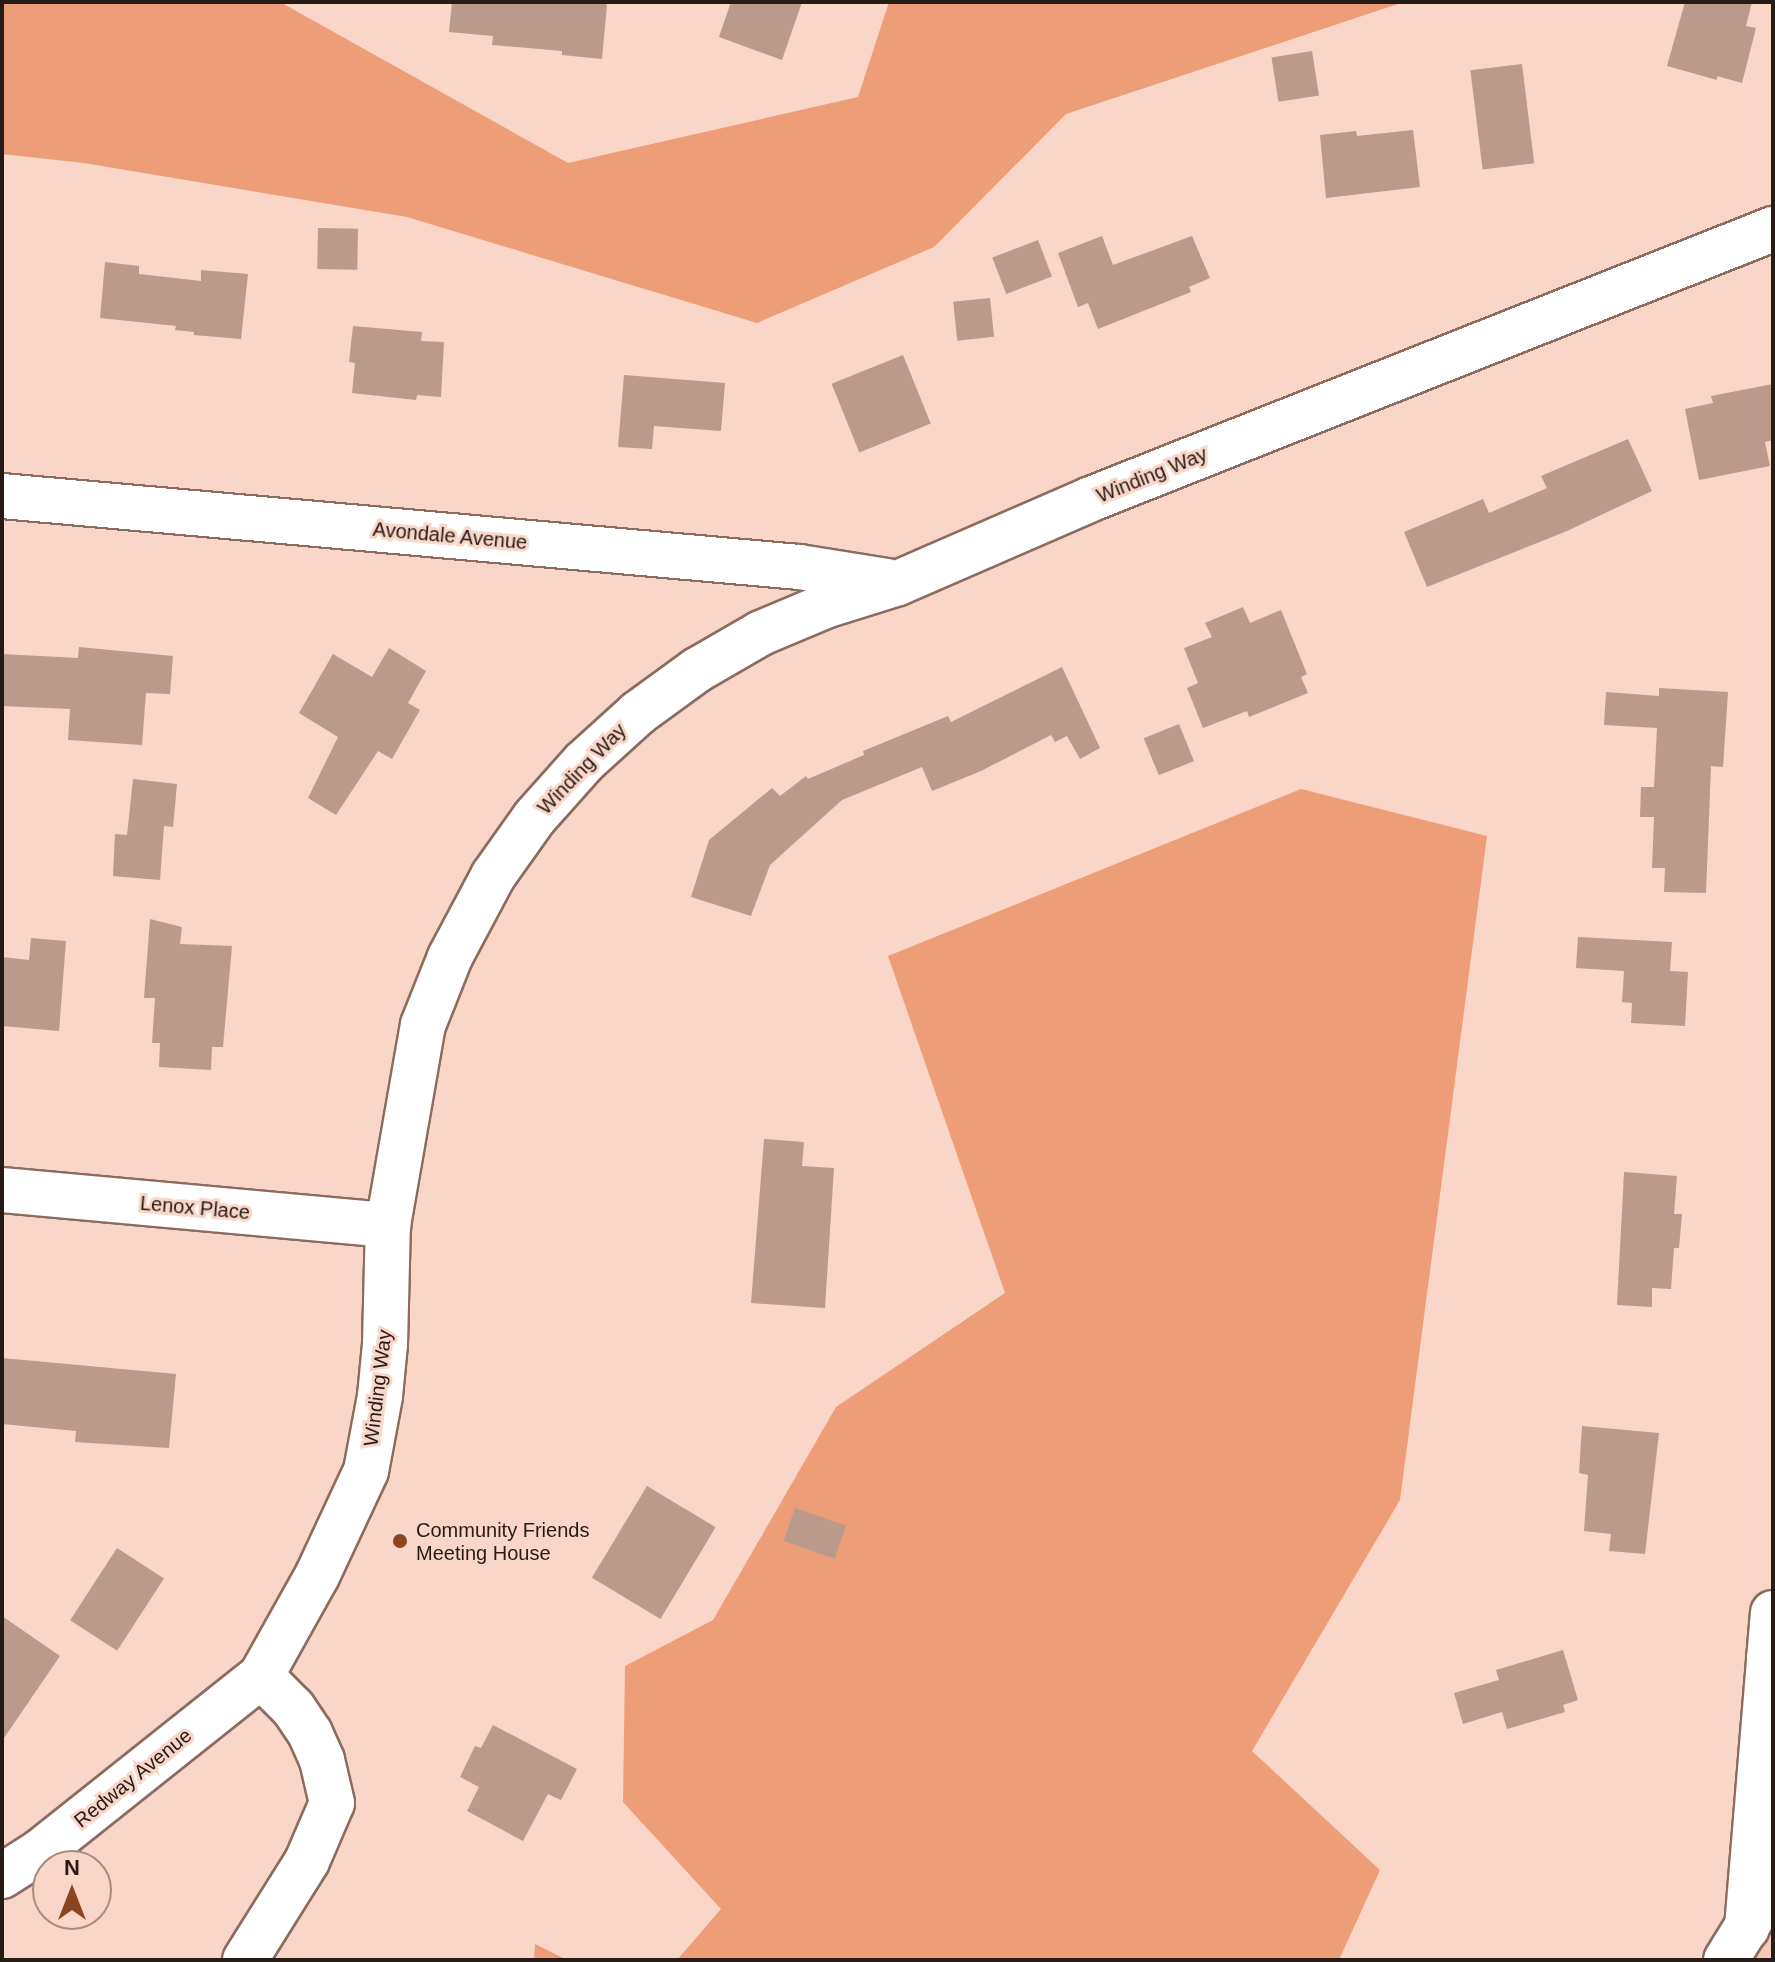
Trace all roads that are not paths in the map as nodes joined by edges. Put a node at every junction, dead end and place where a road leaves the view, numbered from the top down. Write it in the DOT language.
graph roads {
  1 [pos="1773,229"];
  2 [pos="2,496"];
  3 [pos="898,583"];
  4 [pos="2,1190"];
  5 [pos="388,1225"];
  6 [pos="1773,1613"];
  7 [pos="1771,1659"];
  8 [pos="261,1676"];
  9 [pos="2,1876"];
  10 [pos="1773,1884"];
  11 [pos="1736,1944"];
  12 [pos="245,1960"];
  1 -- 3 [label="street, Winding Way"];
  2 -- 3 [label="street, Avondale Avenue"];
  3 -- 5 [label="street, Winding Way"];
  4 -- 5 [label="street, Lenox Place"];
  5 -- 8 [label="street, Winding Way"];
  6 -- 7 [label="street"];
  7 -- 11 [label="street"];
  8 -- 9 [label="street, Redway Avenue"];
  8 -- 12 [label="street"];
  10 -- 11 [label="street"];
}
